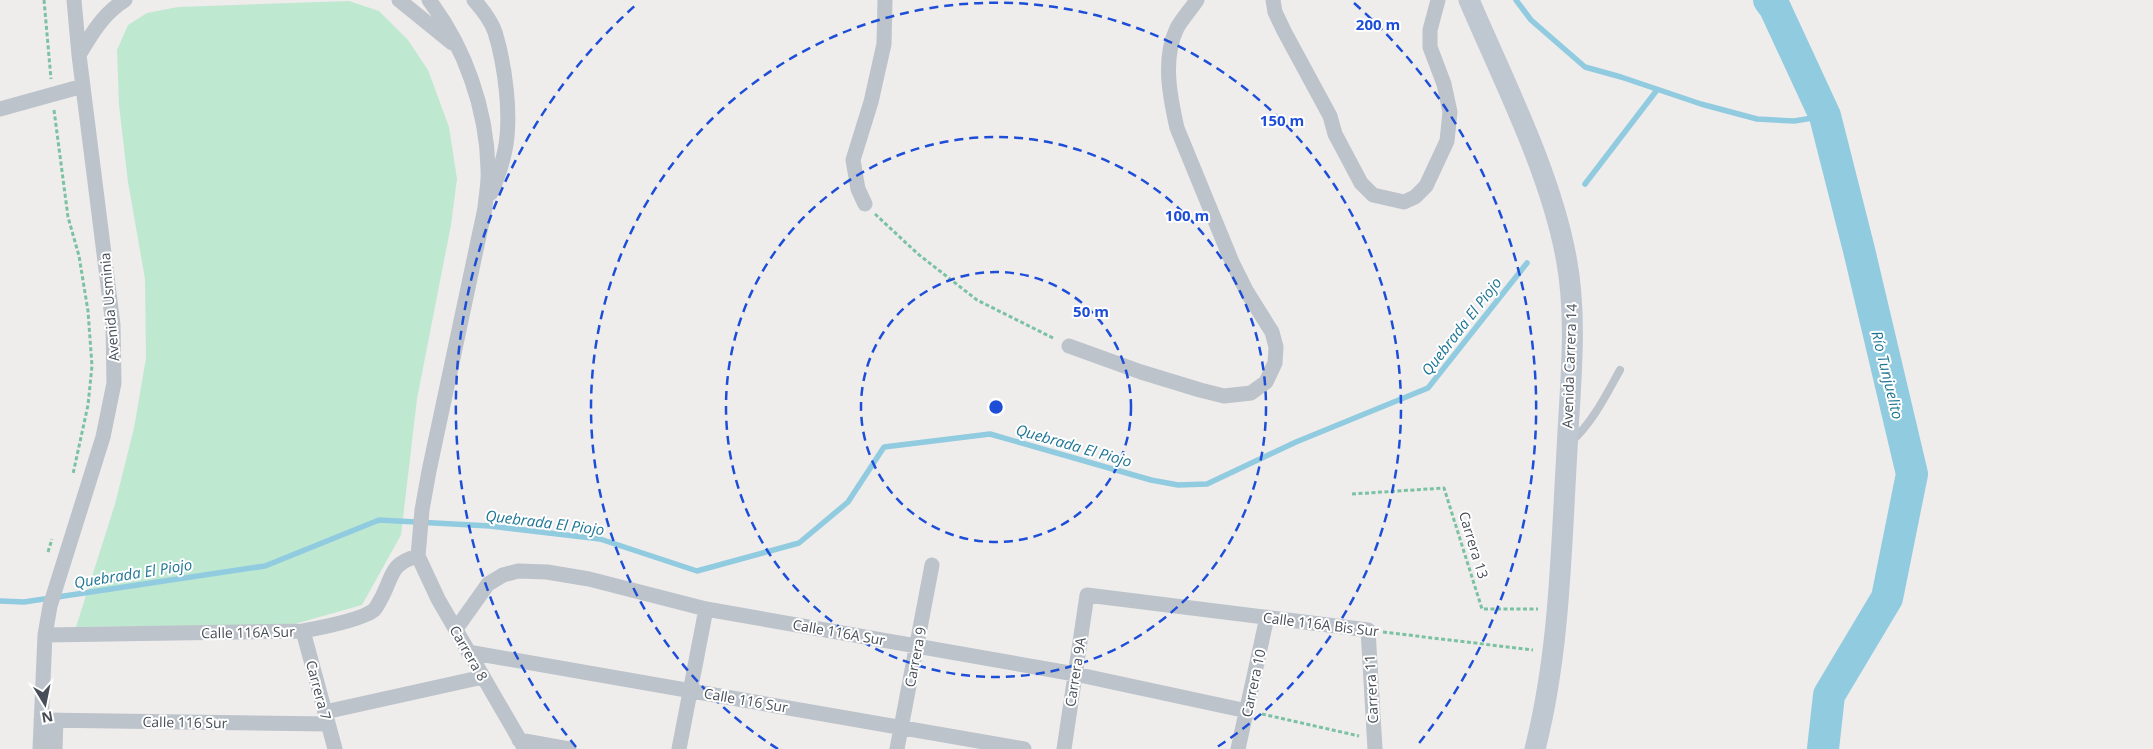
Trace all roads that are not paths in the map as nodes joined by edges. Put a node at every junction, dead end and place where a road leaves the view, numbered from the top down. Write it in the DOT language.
graph roads {
  1 [pos="74,0"];
  2 [pos="125,0"];
  3 [pos="399,0"];
  4 [pos="429,0"];
  5 [pos="474,0"];
  6 [pos="886,0"];
  7 [pos="1197,0"];
  8 [pos="1273,0"];
  9 [pos="1438,0"];
  10 [pos="1469,0"];
  11 [pos="458,49"];
  12 [pos="79,56"];
  13 [pos="83,86"];
  14 [pos="0,109"];
  15 [pos="865,204"];
  16 [pos="485,208"];
  17 [pos="1070,346"];
  18 [pos="1620,370"];
  19 [pos="1567,446"];
  20 [pos="418,556"];
  21 [pos="932,565"];
  22 [pos="1087,595"];
  23 [pos="706,609"];
  24 [pos="1267,617"];
  25 [pos="456,629"];
  26 [pos="1368,630"];
  27 [pos="303,631"];
  28 [pos="45,635"];
  29 [pos="917,646"];
  30 [pos="468,652"];
  31 [pos="1075,674"];
  32 [pos="483,677"];
  33 [pos="689,690"];
  34 [pos="1247,711"];
  35 [pos="326,718"];
  36 [pos="49,720"];
  37 [pos="901,728"];
  38 [pos="1375,744"];
  39 [pos="522,745"];
  40 [pos="40,749"];
  41 [pos="55,749"];
  42 [pos="335,749"];
  43 [pos="569,749"];
  44 [pos="678,749"];
  45 [pos="897,749"];
  46 [pos="1024,749"];
  47 [pos="1064,749"];
  48 [pos="1238,749"];
  49 [pos="1534,749"];
  1 -- 12 [label="street, Avenida Usminia"];
  2 -- 12 [label="street"];
  3 -- 11 [label="street"];
  4 -- 11 [label="street"];
  5 -- 16 [label="street"];
  6 -- 15 [label="street"];
  7 -- 17 [label="street"];
  8 -- 9 [label="street"];
  10 -- 19 [label="main road, Avenida Carrera 14"];
  11 -- 16 [label="street"];
  12 -- 13 [label="street, Avenida Usminia"];
  13 -- 14 [label="street"];
  13 -- 28 [label="street, Avenida Usminia"];
  16 -- 20 [label="street"];
  18 -- 19 [label="lane"];
  19 -- 49 [label="main road, Avenida Carrera 14"];
  20 -- 25 [label="street, Carrera 8"];
  20 -- 27 [label="street, Calle 116A Sur"];
  21 -- 29 [label="street, Carrera 9"];
  22 -- 24 [label="street, Calle 116A Bis Sur"];
  22 -- 31 [label="street, Carrera 9A"];
  23 -- 25 [label="street, Calle 116A Sur"];
  23 -- 29 [label="street, Calle 116A Sur"];
  23 -- 33 [label="street"];
  24 -- 26 [label="street, Calle 116A Bis Sur"];
  24 -- 34 [label="street, Carrera 10"];
  25 -- 30 [label="street, Carrera 8"];
  26 -- 38 [label="street, Carrera 11"];
  27 -- 28 [label="street, Calle 116A Sur"];
  27 -- 35 [label="street, Carrera 7"];
  28 -- 36 [label="street, Avenida Usminia"];
  29 -- 31 [label="street, Calle 116A Sur"];
  29 -- 37 [label="street, Carrera 9"];
  30 -- 32 [label="street, Carrera 8"];
  30 -- 33 [label="street, Calle 116 Sur"];
  31 -- 34 [label="street, Calle 116A Sur"];
  31 -- 47 [label="street, Carrera 9A"];
  32 -- 35 [label="street, Calle 116 Sur"];
  32 -- 39 [label="street, Carrera 8"];
  33 -- 37 [label="street, Calle 116 Sur"];
  33 -- 44 [label="street"];
  34 -- 48 [label="street, Carrera 10"];
  35 -- 36 [label="street, Calle 116 Sur"];
  35 -- 42 [label="street, Carrera 7"];
  36 -- 40 [label="street"];
  36 -- 41 [label="street"];
  37 -- 45 [label="street, Carrera 9"];
  37 -- 46 [label="street, Calle 116 Sur"];
  39 -- 43 [label="street"];
}
